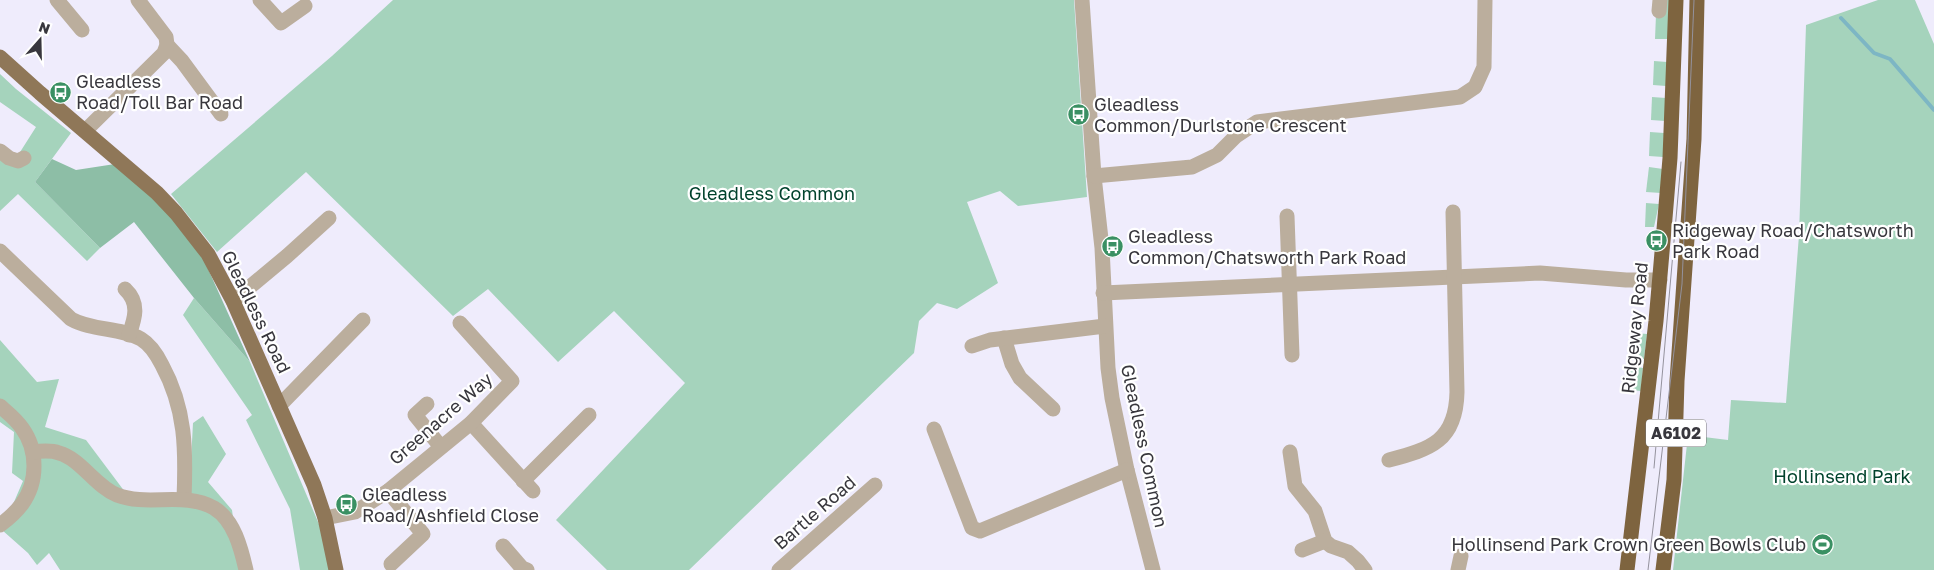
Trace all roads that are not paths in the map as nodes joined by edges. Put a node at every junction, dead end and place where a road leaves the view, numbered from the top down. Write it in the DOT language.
graph roads {
  1 [pos="58,0"];
  2 [pos="138,0"];
  3 [pos="260,0"];
  4 [pos="1082,0"];
  5 [pos="1485,0"];
  6 [pos="1676,0"];
  7 [pos="1698,0"];
  8 [pos="305,6"];
  9 [pos="82,30"];
  10 [pos="167,45"];
  11 [pos="0,57"];
  12 [pos="221,114"];
  13 [pos="86,131"];
  14 [pos="0,151"];
  15 [pos="24,158"];
  16 [pos="1094,176"];
  17 [pos="1452,212"];
  18 [pos="1287,216"];
  19 [pos="329,218"];
  20 [pos="0,251"];
  21 [pos="1453,277"];
  22 [pos="1660,280"];
  23 [pos="1289,285"];
  24 [pos="125,289"];
  25 [pos="1103,294"];
  26 [pos="233,301"];
  27 [pos="363,320"];
  28 [pos="460,324"];
  29 [pos="1105,326"];
  30 [pos="129,335"];
  31 [pos="1004,338"];
  32 [pos="972,346"];
  33 [pos="1292,355"];
  34 [pos="427,404"];
  35 [pos="0,406"];
  36 [pos="279,406"];
  37 [pos="1053,409"];
  38 [pos="589,415"];
  39 [pos="471,423"];
  40 [pos="934,429"];
  41 [pos="441,447"];
  42 [pos="33,452"];
  43 [pos="1290,452"];
  44 [pos="1389,460"];
  45 [pos="1127,470"];
  46 [pos="875,485"];
  47 [pos="388,492"];
  48 [pos="184,499"];
  49 [pos="325,518"];
  50 [pos="0,525"];
  51 [pos="1325,541"];
  52 [pos="503,546"];
  53 [pos="1302,550"];
  54 [pos="392,564"];
  55 [pos="523,569"];
  56 [pos="246,570"];
  57 [pos="336,570"];
  58 [pos="779,570"];
  59 [pos="1153,570"];
  60 [pos="1365,570"];
  61 [pos="1627,570"];
  62 [pos="1663,570"];
  1 -- 9 [label="street"];
  2 -- 10 [label="street"];
  3 -- 8 [label="street"];
  4 -- 16 [label="street, Gleadless Common"];
  5 -- 16 [label="street"];
  6 -- 22 [label="highway, Ridgeway Road / A6102"];
  7 -- 62 [label="highway, A6102"];
  10 -- 12 [label="street"];
  10 -- 13 [label="street"];
  11 -- 13 [label="main road, Gleadless Road"];
  13 -- 26 [label="main road, Gleadless Road"];
  14 -- 15 [label="street"];
  16 -- 25 [label="street, Gleadless Common"];
  17 -- 21 [label="street"];
  18 -- 23 [label="street"];
  19 -- 26 [label="street"];
  20 -- 30 [label="street"];
  21 -- 22 [label="street"];
  21 -- 23 [label="street"];
  21 -- 44 [label="street"];
  22 -- 61 [label="highway, Ridgeway Road / A6102"];
  23 -- 25 [label="street"];
  23 -- 33 [label="street"];
  24 -- 30 [label="street"];
  25 -- 29 [label="street, Gleadless Common"];
  26 -- 36 [label="main road, Gleadless Road"];
  27 -- 36 [label="street"];
  28 -- 39 [label="street, Greenacre Way"];
  29 -- 31 [label="street"];
  29 -- 45 [label="street, Gleadless Common"];
  30 -- 48 [label="street"];
  31 -- 32 [label="street"];
  31 -- 37 [label="street"];
  34 -- 41 [label="street"];
  35 -- 42 [label="street"];
  36 -- 49 [label="main road, Gleadless Road"];
  38 -- 39 [label="street"];
  39 -- 41 [label="street, Greenacre Way"];
  40 -- 45 [label="street"];
  41 -- 47 [label="street, Greenacre Way"];
  42 -- 48 [label="street"];
  42 -- 50 [label="street"];
  43 -- 51 [label="street"];
  45 -- 59 [label="street, Gleadless Common"];
  46 -- 58 [label="street, Bartle Road"];
  47 -- 49 [label="street, Greenacre Way"];
  47 -- 54 [label="street"];
  48 -- 56 [label="street"];
  49 -- 57 [label="main road, Gleadless Road"];
  51 -- 53 [label="street"];
  51 -- 60 [label="street"];
  52 -- 55 [label="street"];
}
